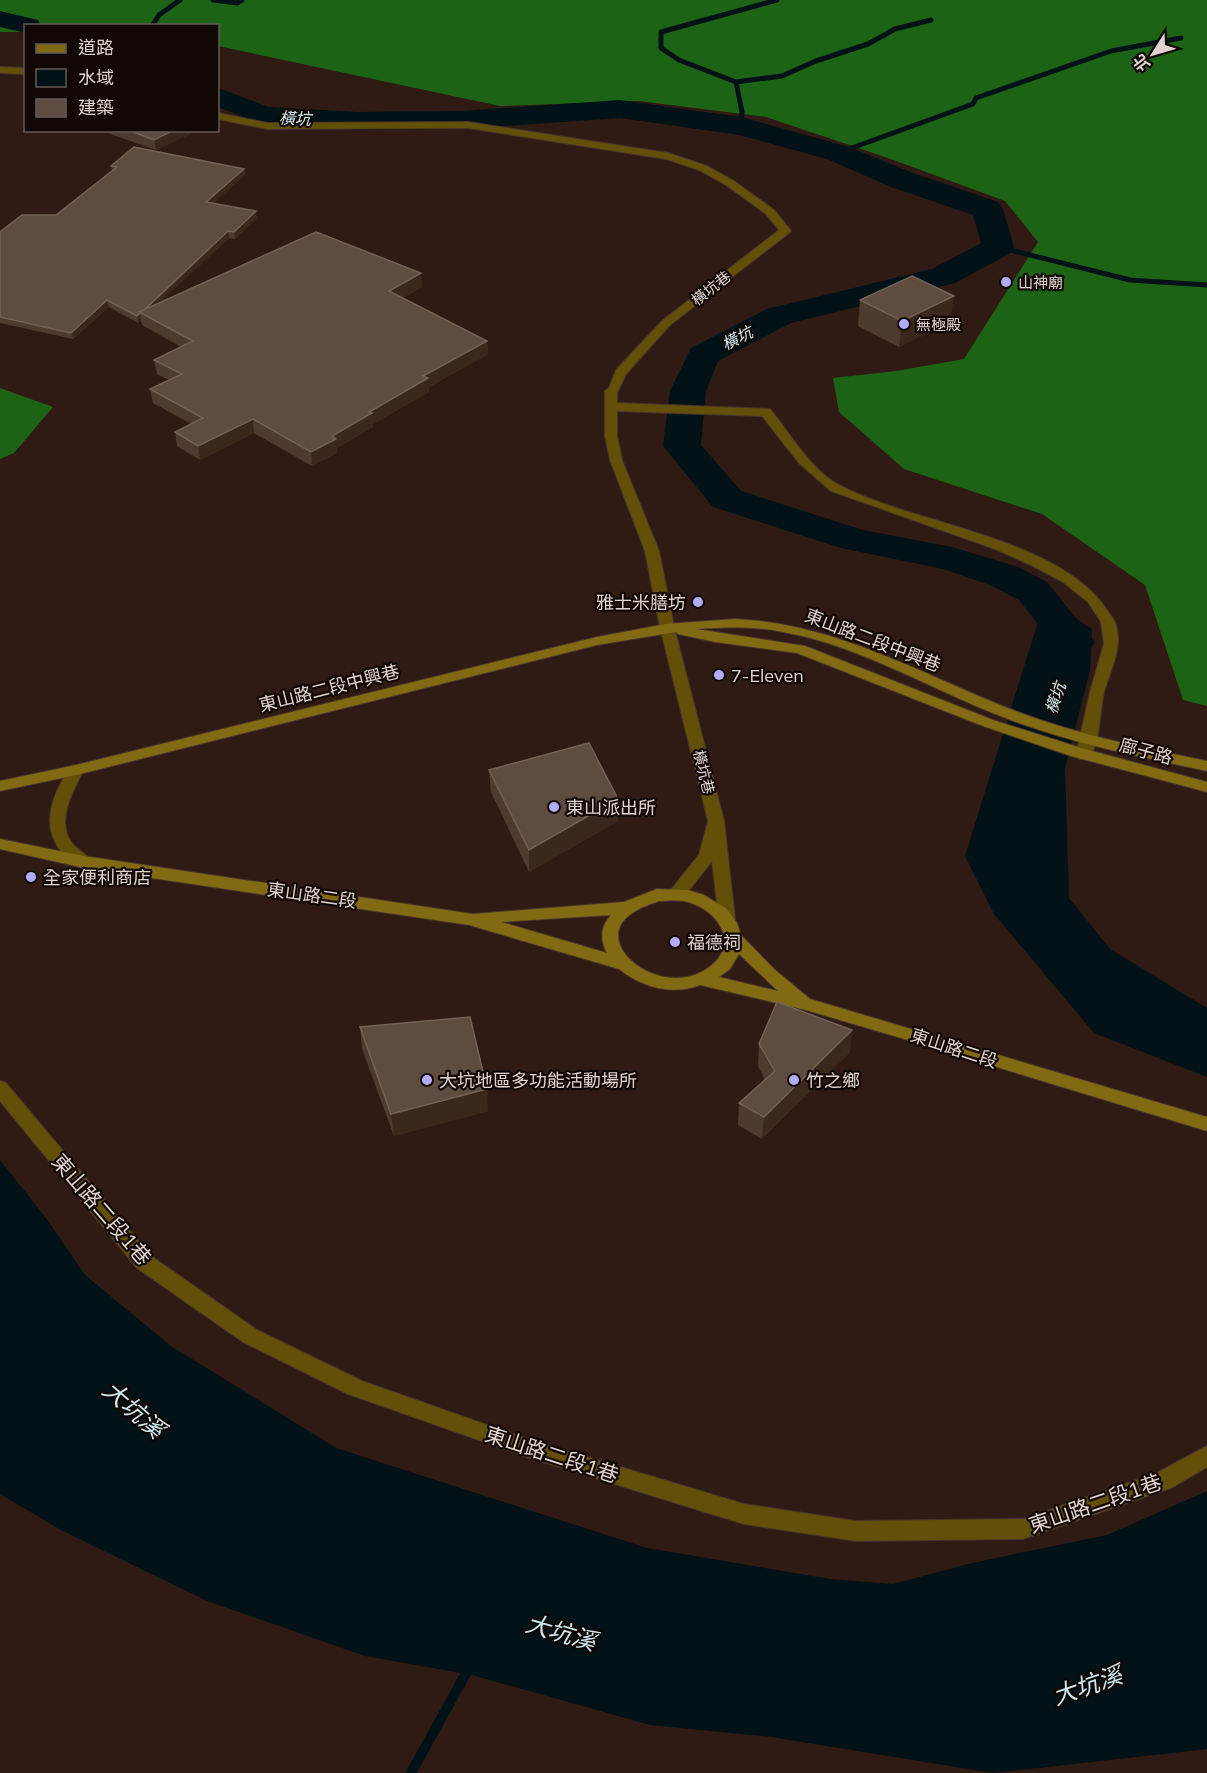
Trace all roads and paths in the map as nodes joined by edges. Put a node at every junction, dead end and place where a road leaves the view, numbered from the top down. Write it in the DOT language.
graph roads {
  1 [pos="0,70"];
  2 [pos="24,71"];
  3 [pos="219,116"];
  4 [pos="611,407"];
  5 [pos="667,627"];
  6 [pos="1083,747"];
  7 [pos="1207,766"];
  8 [pos="76,770"];
  9 [pos="0,786"];
  10 [pos="1207,787"];
  11 [pos="716,821"];
  12 [pos="0,844"];
  13 [pos="84,862"];
  14 [pos="676,895"];
  15 [pos="625,908"];
  16 [pos="469,919"];
  17 [pos="727,919"];
  18 [pos="734,938"];
  19 [pos="620,963"];
  20 [pos="699,979"];
  21 [pos="806,1004"];
  22 [pos="0,1088"];
  23 [pos="1207,1124"];
  24 [pos="1207,1456"];
  1 -- 2 [label="street"];
  3 -- 4 [label="street, 橫坑巷"];
  4 -- 5 [label="street, 橫坑巷"];
  4 -- 6 [label="street"];
  5 -- 6 [label="main road, 東山路二段中興巷"];
  5 -- 8 [label="main road, 東山路二段中興巷"];
  5 -- 11 [label="street, 橫坑巷"];
  6 -- 7 [label="main road, 廍子路"];
  6 -- 10 [label="main road, 廍子路"];
  8 -- 9 [label="main road, 東山路二段中興巷"];
  8 -- 13 [label="street"];
  11 -- 14 [label="street"];
  11 -- 17 [label="street, 橫坑巷"];
  12 -- 13 [label="main road, 東山路二段"];
  13 -- 16 [label="main road, 東山路二段"];
  14 -- 15 [label="main road"];
  14 -- 17 [label="main road"];
  15 -- 16 [label="main road"];
  15 -- 19 [label="main road"];
  16 -- 19 [label="main road, 東山路二段"];
  17 -- 18 [label="main road"];
  18 -- 20 [label="main road"];
  18 -- 21 [label="main road"];
  19 -- 20 [label="main road"];
  20 -- 21 [label="main road, 東山路二段"];
  21 -- 23 [label="main road, 東山路二段"];
  22 -- 24 [label="street, 東山路二段1巷"];
}
